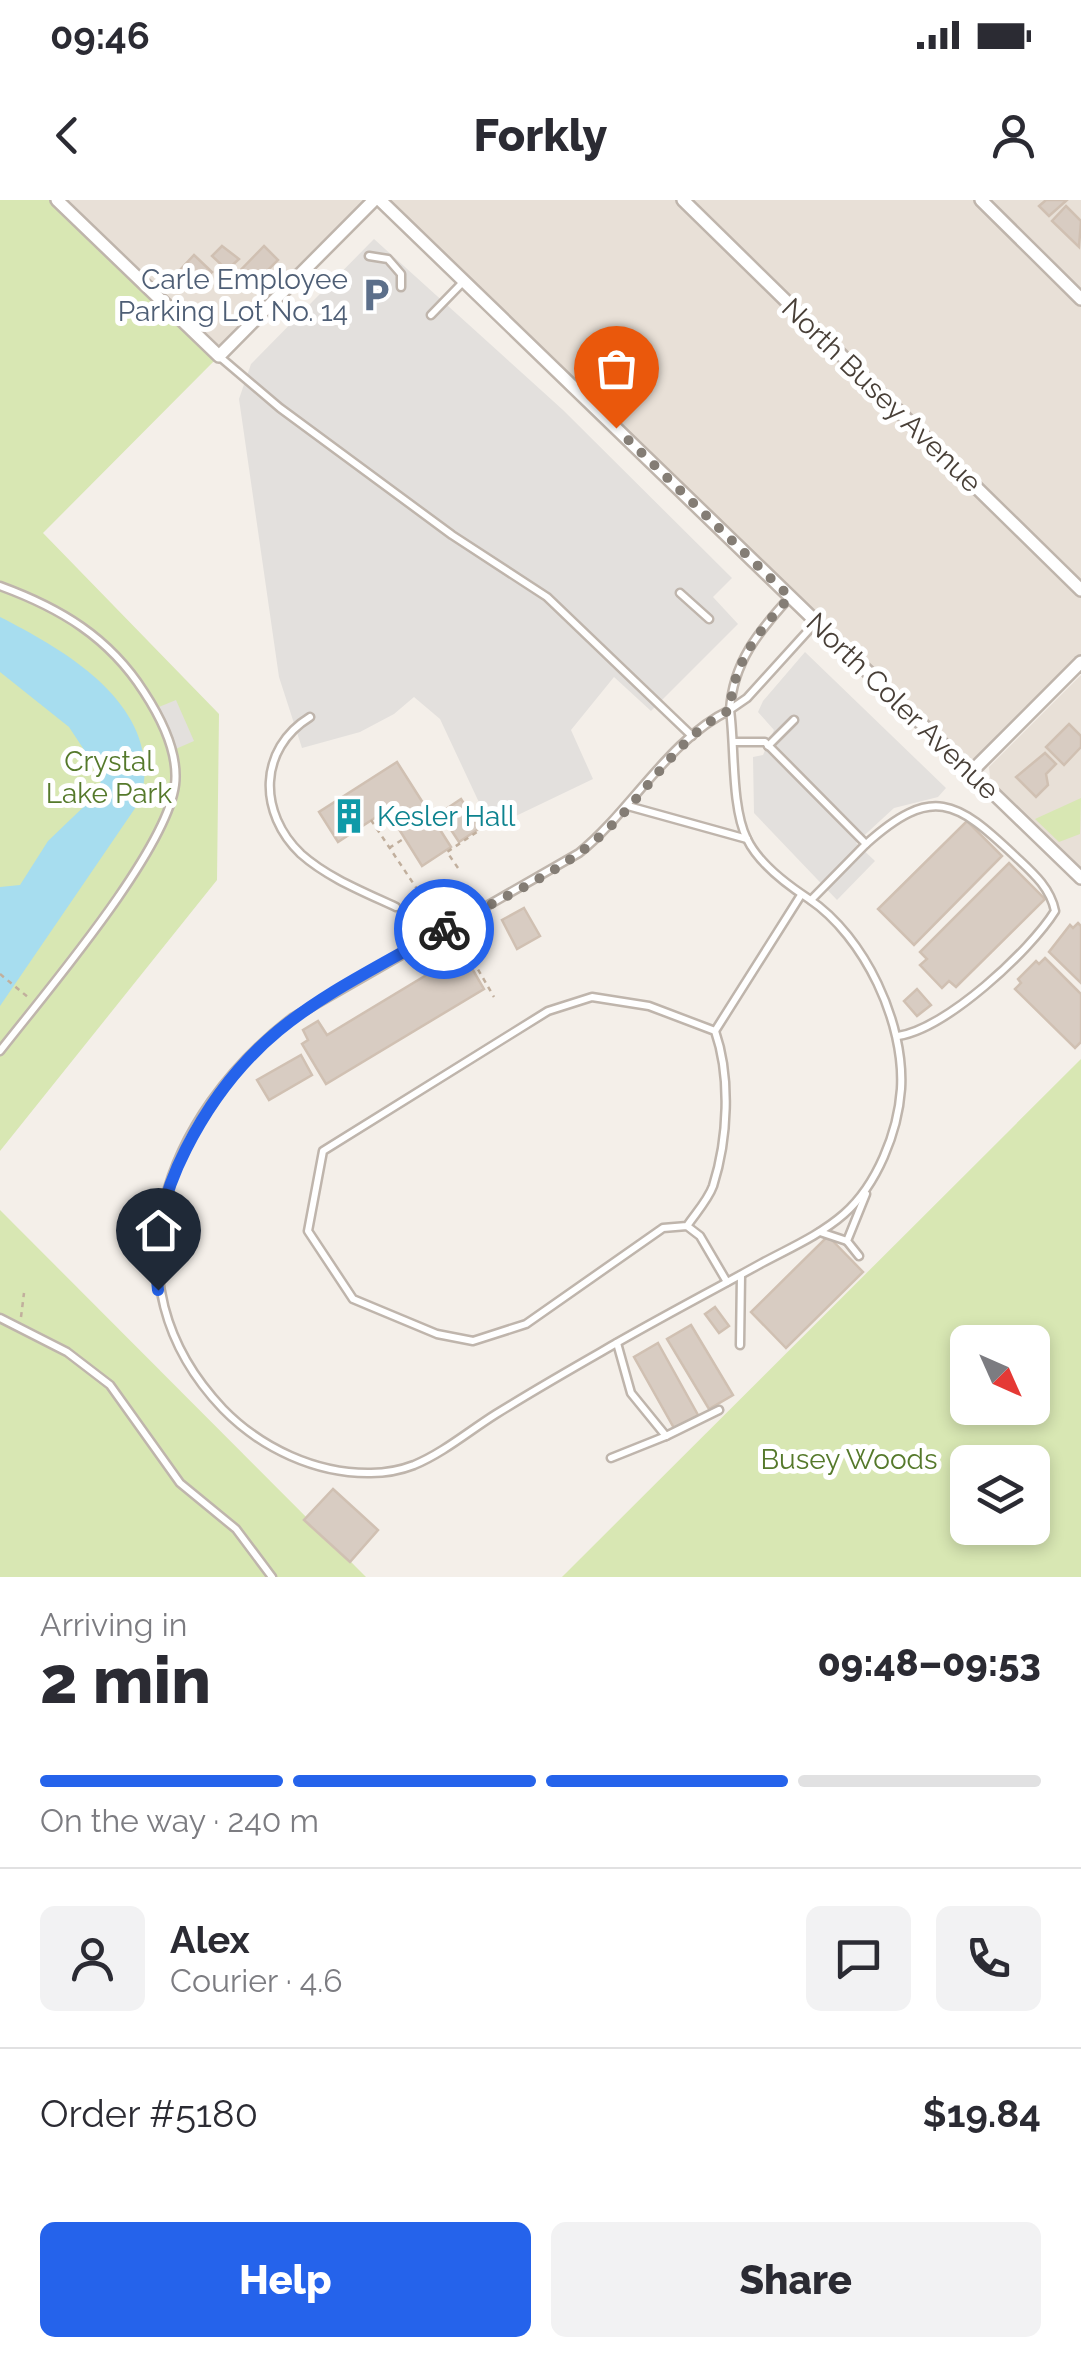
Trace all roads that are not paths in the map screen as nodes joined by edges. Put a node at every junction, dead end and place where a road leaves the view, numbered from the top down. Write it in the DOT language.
graph roads {
  1 [pos="57,200"];
  2 [pos="377,200"];
  3 [pos="683,200"];
  4 [pos="980,200"];
  5 [pos="370,256"];
  6 [pos="464,281"];
  7 [pos="401,287"];
  8 [pos="1081,299"];
  9 [pos="431,315"];
  10 [pos="219,356"];
  11 [pos="0,586"];
  12 [pos="1081,590"];
  13 [pos="680,593"];
  14 [pos="790,597"];
  15 [pos="709,619"];
  16 [pos="816,622"];
  17 [pos="1081,662"];
  18 [pos="730,710"];
  19 [pos="310,717"];
  20 [pos="794,720"];
  21 [pos="692,736"];
  22 [pos="735,742"];
  23 [pos="768,746"];
  24 [pos="971,772"];
  25 [pos="628,806"];
  26 [pos="747,840"];
  27 [pos="866,844"];
  28 [pos="1081,878"];
  29 [pos="800,895"];
  30 [pos="811,900"];
  31 [pos="396,907"];
  32 [pos="714,1031"];
  33 [pos="898,1036"];
  34 [pos="0,1051"];
  35 [pos="872,1179"];
  36 [pos="687,1226"];
  37 [pos="820,1232"];
  38 [pos="847,1242"];
  39 [pos="859,1256"];
  40 [pos="741,1275"];
  41 [pos="726,1282"];
  42 [pos="0,1318"];
  43 [pos="617,1342"];
  44 [pos="740,1345"];
  45 [pos="719,1410"];
  46 [pos="666,1436"];
  47 [pos="611,1458"];
  48 [pos="272,1577"];
  1 -- 10 [label="street"];
  2 -- 6 [label="street, North Coler Avenue"];
  2 -- 10 [label="street"];
  3 -- 12 [label="street, North Busey Avenue"];
  4 -- 8 [label="street"];
  5 -- 7 [label="lane"];
  6 -- 9 [label="lane"];
  6 -- 14 [label="street, North Coler Avenue"];
  10 -- 21 [label="lane"];
  11 -- 34 [label="lane"];
  13 -- 15 [label="lane"];
  14 -- 16 [label="street, North Coler Avenue"];
  14 -- 18 [label="lane"];
  16 -- 18 [label="lane"];
  16 -- 24 [label="street, North Coler Avenue"];
  17 -- 24 [label="street"];
  18 -- 21 [label="lane"];
  18 -- 22 [label="lane"];
  19 -- 31 [label="lane"];
  20 -- 23 [label="lane"];
  21 -- 25 [label="lane"];
  22 -- 23 [label="lane"];
  22 -- 26 [label="lane"];
  23 -- 27 [label="lane"];
  24 -- 28 [label="street, North Coler Avenue"];
  25 -- 26 [label="lane"];
  25 -- 43 [label="lane"];
  26 -- 29 [label="lane"];
  27 -- 30 [label="lane"];
  27 -- 33 [label="lane"];
  29 -- 30 [label="lane"];
  29 -- 32 [label="lane"];
  30 -- 33 [label="lane"];
  32 -- 36 [label="lane"];
  32 -- 36 [label="lane"];
  33 -- 35 [label="lane"];
  35 -- 37 [label="lane"];
  35 -- 38 [label="lane"];
  36 -- 41 [label="lane"];
  37 -- 38 [label="lane"];
  37 -- 40 [label="lane"];
  38 -- 39 [label="lane"];
  40 -- 41 [label="lane"];
  40 -- 44 [label="lane"];
  41 -- 43 [label="lane"];
  42 -- 48 [label="lane"];
  43 -- 46 [label="lane"];
  45 -- 46 [label="lane"];
  46 -- 47 [label="lane"];
}
